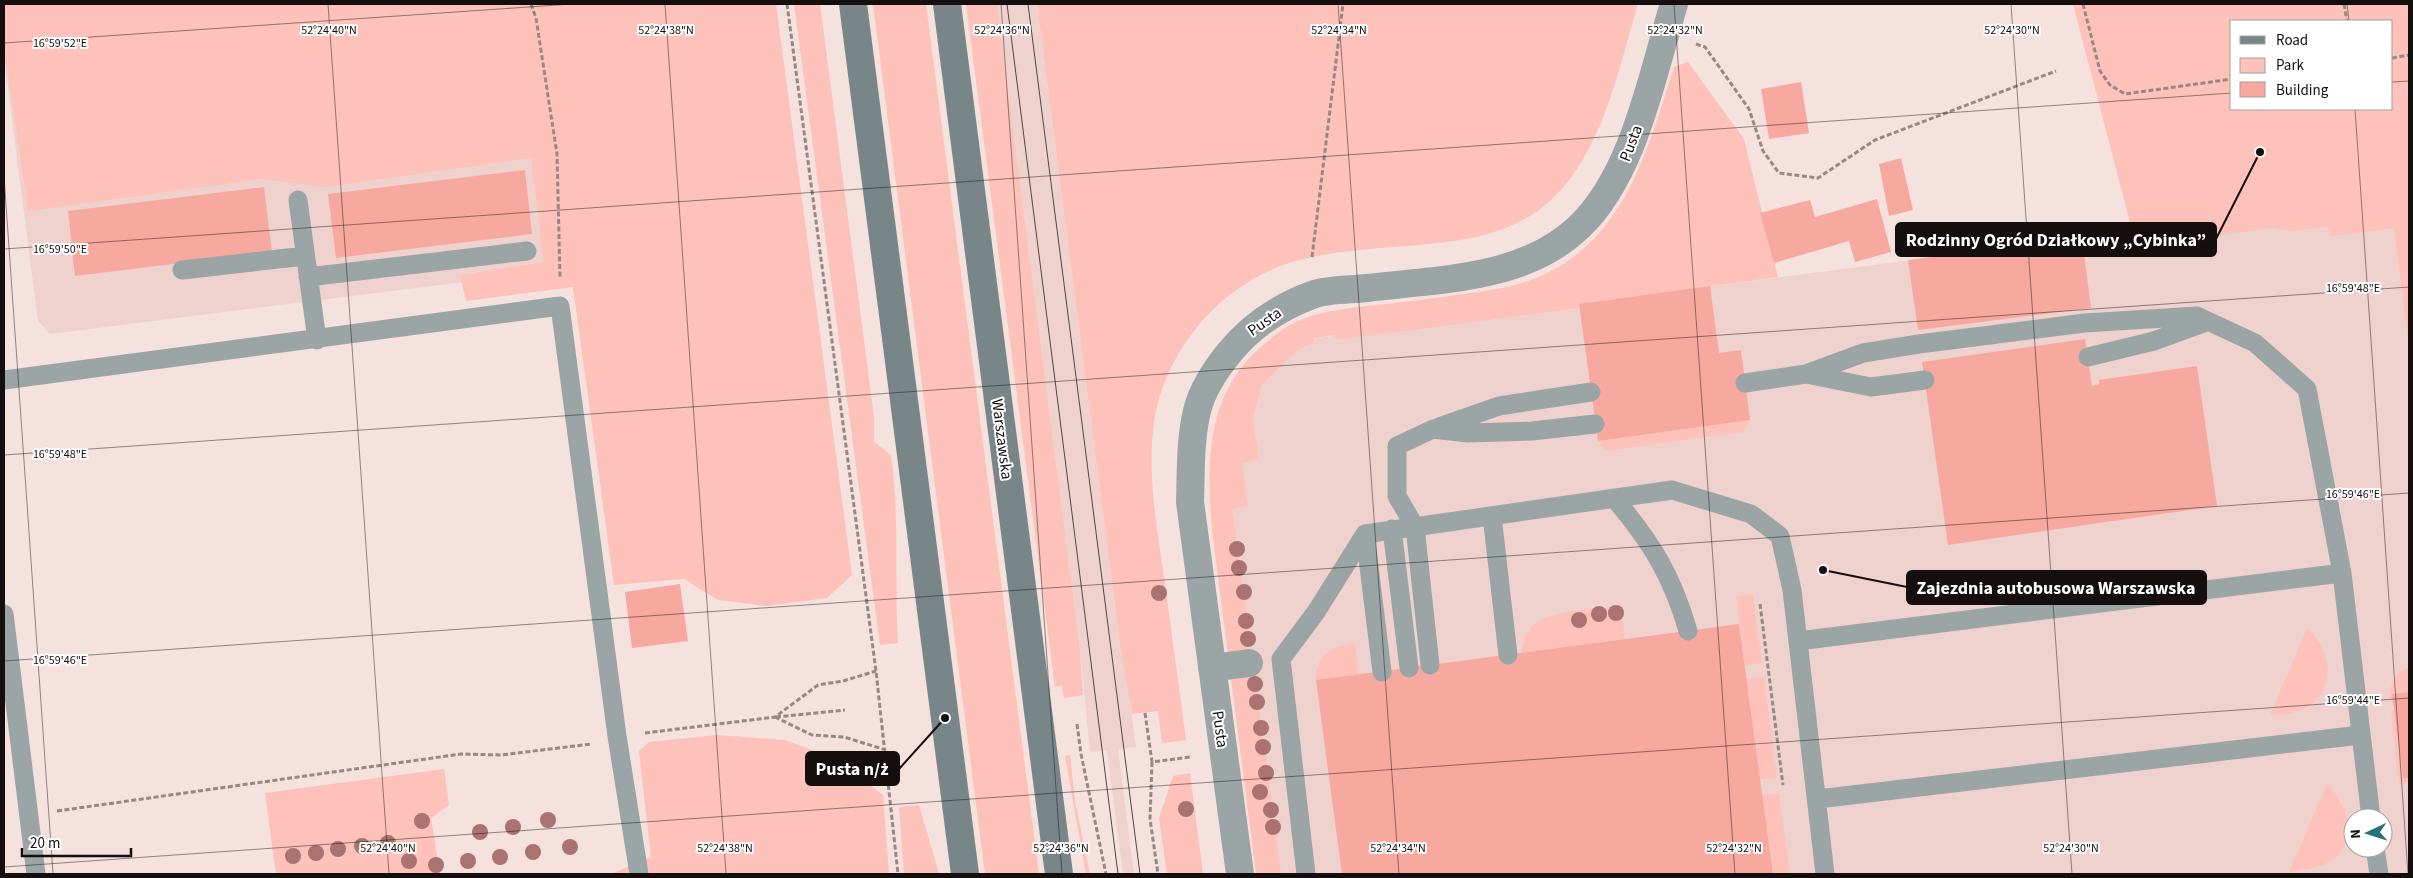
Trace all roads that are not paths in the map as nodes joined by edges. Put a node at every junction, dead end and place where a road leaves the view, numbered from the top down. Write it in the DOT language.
graph roads {
  1 [pos="853,4"];
  2 [pos="947,4"];
  3 [pos="1674,4"];
  4 [pos="298,200"];
  5 [pos="527,251"];
  6 [pos="305,256"];
  7 [pos="182,270"];
  8 [pos="308,277"];
  9 [pos="2208,321"];
  10 [pos="317,340"];
  11 [pos="2088,357"];
  12 [pos="1806,374"];
  13 [pos="4,380"];
  14 [pos="1925,380"];
  15 [pos="1745,383"];
  16 [pos="1591,392"];
  17 [pos="1595,424"];
  18 [pos="1433,429"];
  19 [pos="1614,498"];
  20 [pos="1492,516"];
  21 [pos="1415,527"];
  22 [pos="1392,529"];
  23 [pos="1365,534"];
  24 [pos="2342,573"];
  25 [pos="4,614"];
  26 [pos="1688,630"];
  27 [pos="1798,641"];
  28 [pos="1508,655"];
  29 [pos="1282,659"];
  30 [pos="1249,663"];
  31 [pos="1430,665"];
  32 [pos="1212,668"];
  33 [pos="1409,668"];
  34 [pos="1382,672"];
  35 [pos="2360,735"];
  36 [pos="1818,799"];
  37 [pos="2370,808"];
  38 [pos="2377,858"];
  39 [pos="36,874"];
  40 [pos="639,874"];
  41 [pos="965,874"];
  42 [pos="1059,874"];
  43 [pos="1240,874"];
  44 [pos="1306,874"];
  45 [pos="1825,874"];
  46 [pos="2379,874"];
  1 -- 41 [label="main road"];
  2 -- 42 [label="main road, Warszawska"];
  3 -- 32 [label="street, Pusta"];
  4 -- 6 [label="lane"];
  5 -- 8 [label="lane"];
  6 -- 7 [label="lane"];
  6 -- 8 [label="lane"];
  8 -- 10 [label="lane"];
  9 -- 11 [label="lane"];
  9 -- 12 [label="lane"];
  9 -- 24 [label="lane"];
  10 -- 13 [label="lane"];
  10 -- 40 [label="lane"];
  12 -- 14 [label="lane"];
  12 -- 15 [label="lane"];
  16 -- 18 [label="lane"];
  17 -- 18 [label="lane"];
  18 -- 21 [label="lane"];
  19 -- 20 [label="lane"];
  19 -- 26 [label="lane"];
  19 -- 27 [label="lane"];
  20 -- 21 [label="lane"];
  20 -- 28 [label="lane"];
  21 -- 22 [label="lane"];
  21 -- 31 [label="lane"];
  22 -- 23 [label="lane"];
  22 -- 33 [label="lane"];
  23 -- 29 [label="lane"];
  23 -- 34 [label="lane"];
  24 -- 27 [label="lane"];
  24 -- 35 [label="lane"];
  25 -- 39 [label="lane"];
  27 -- 36 [label="lane"];
  29 -- 30 [label="lane"];
  29 -- 44 [label="lane"];
  30 -- 32 [label="street"];
  32 -- 43 [label="street, Pusta"];
  35 -- 36 [label="lane"];
  35 -- 37 [label="lane"];
  36 -- 45 [label="lane"];
  38 -- 46 [label="lane"];
}
